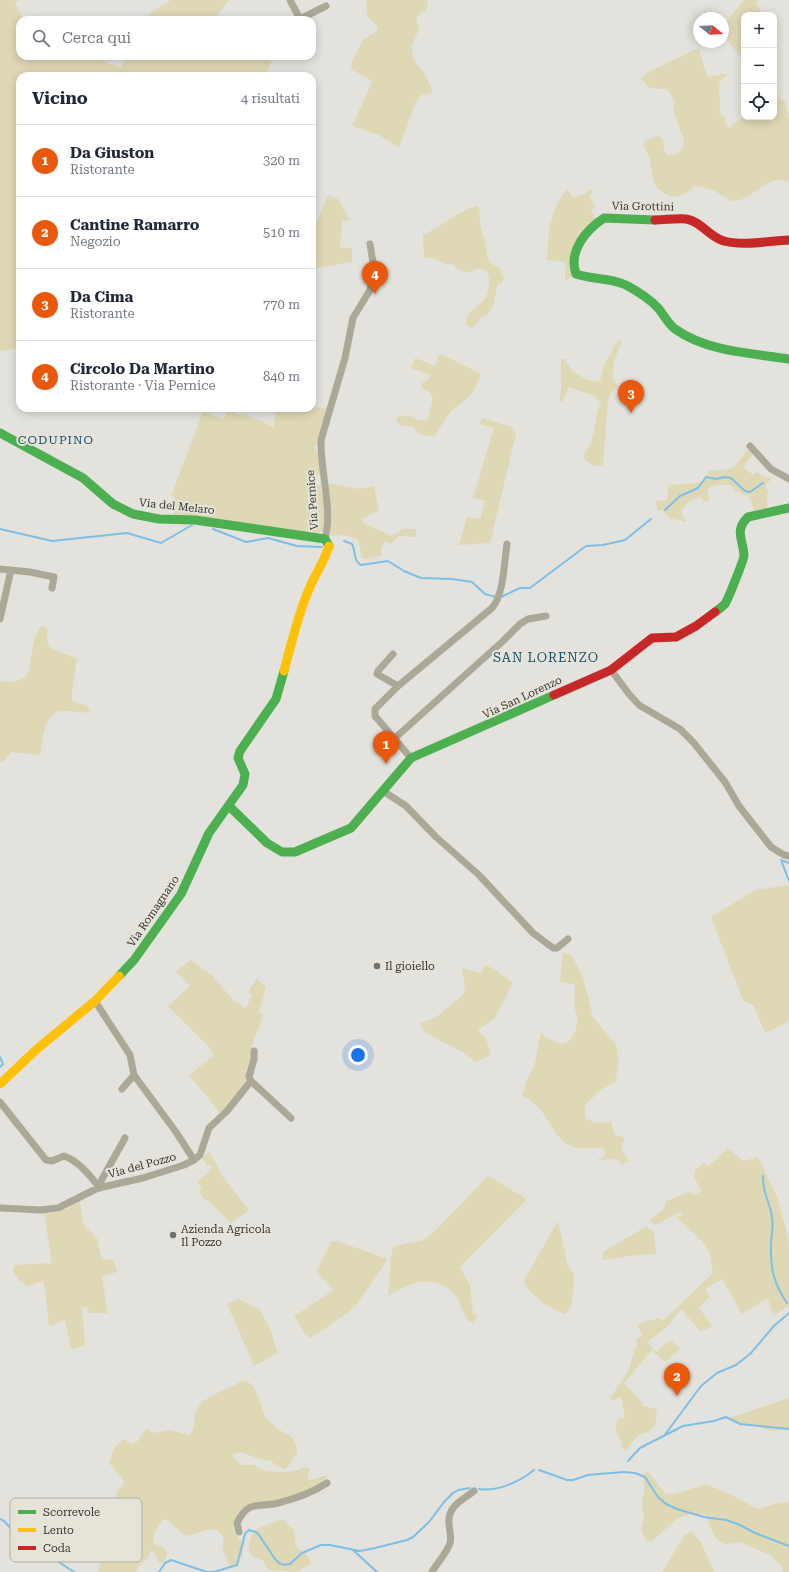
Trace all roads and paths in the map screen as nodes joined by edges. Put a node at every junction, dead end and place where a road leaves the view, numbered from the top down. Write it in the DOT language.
graph roads {
  1 [pos="290,0"];
  2 [pos="326,6"];
  3 [pos="298,16"];
  4 [pos="306,16"];
  5 [pos="789,240"];
  6 [pos="370,244"];
  7 [pos="789,359"];
  8 [pos="0,433"];
  9 [pos="750,446"];
  10 [pos="789,479"];
  11 [pos="789,508"];
  12 [pos="327,544"];
  13 [pos="507,544"];
  14 [pos="0,569"];
  15 [pos="11,570"];
  16 [pos="52,588"];
  17 [pos="546,616"];
  18 [pos="0,619"];
  19 [pos="393,654"];
  20 [pos="611,670"];
  21 [pos="398,686"];
  22 [pos="394,738"];
  23 [pos="411,758"];
  24 [pos="383,791"];
  25 [pos="229,806"];
  26 [pos="789,856"];
  27 [pos="568,939"];
  28 [pos="95,1001"];
  29 [pos="254,1051"];
  30 [pos="134,1075"];
  31 [pos="251,1081"];
  32 [pos="0,1084"];
  33 [pos="122,1089"];
  34 [pos="0,1102"];
  35 [pos="291,1118"];
  36 [pos="125,1138"];
  37 [pos="194,1160"];
  38 [pos="100,1188"];
  39 [pos="0,1208"];
  40 [pos="327,1483"];
  41 [pos="474,1491"];
  42 [pos="239,1532"];
  43 [pos="432,1572"];
  1 -- 3 [label="street"];
  2 -- 4 [label="street"];
  5 -- 7 [label="street, Via Grottini"];
  6 -- 12 [label="street, Via Pernice"];
  8 -- 12 [label="street, Via del Melaro"];
  9 -- 10 [label="street"];
  11 -- 20 [label="street, Via San Lorenzo"];
  12 -- 25 [label="street, Via Pernice"];
  13 -- 21 [label="street"];
  14 -- 15 [label="street"];
  15 -- 16 [label="street"];
  15 -- 18 [label="street"];
  17 -- 22 [label="street"];
  19 -- 21 [label="street"];
  20 -- 23 [label="street, Via San Lorenzo"];
  20 -- 26 [label="street"];
  21 -- 22 [label="street"];
  22 -- 23 [label="street"];
  23 -- 24 [label="street, Via San Lorenzo"];
  24 -- 25 [label="street, Via San Lorenzo"];
  24 -- 27 [label="street"];
  25 -- 28 [label="street, Via Romagnano"];
  28 -- 30 [label="street"];
  28 -- 32 [label="street, Via Romagnano"];
  29 -- 31 [label="street"];
  30 -- 33 [label="street"];
  30 -- 37 [label="street"];
  31 -- 35 [label="street"];
  31 -- 37 [label="street"];
  34 -- 38 [label="street"];
  36 -- 38 [label="street"];
  37 -- 38 [label="street, Via del Pozzo"];
  38 -- 39 [label="street, Via del Pozzo"];
  40 -- 42 [label="street"];
  41 -- 43 [label="street"];
}
